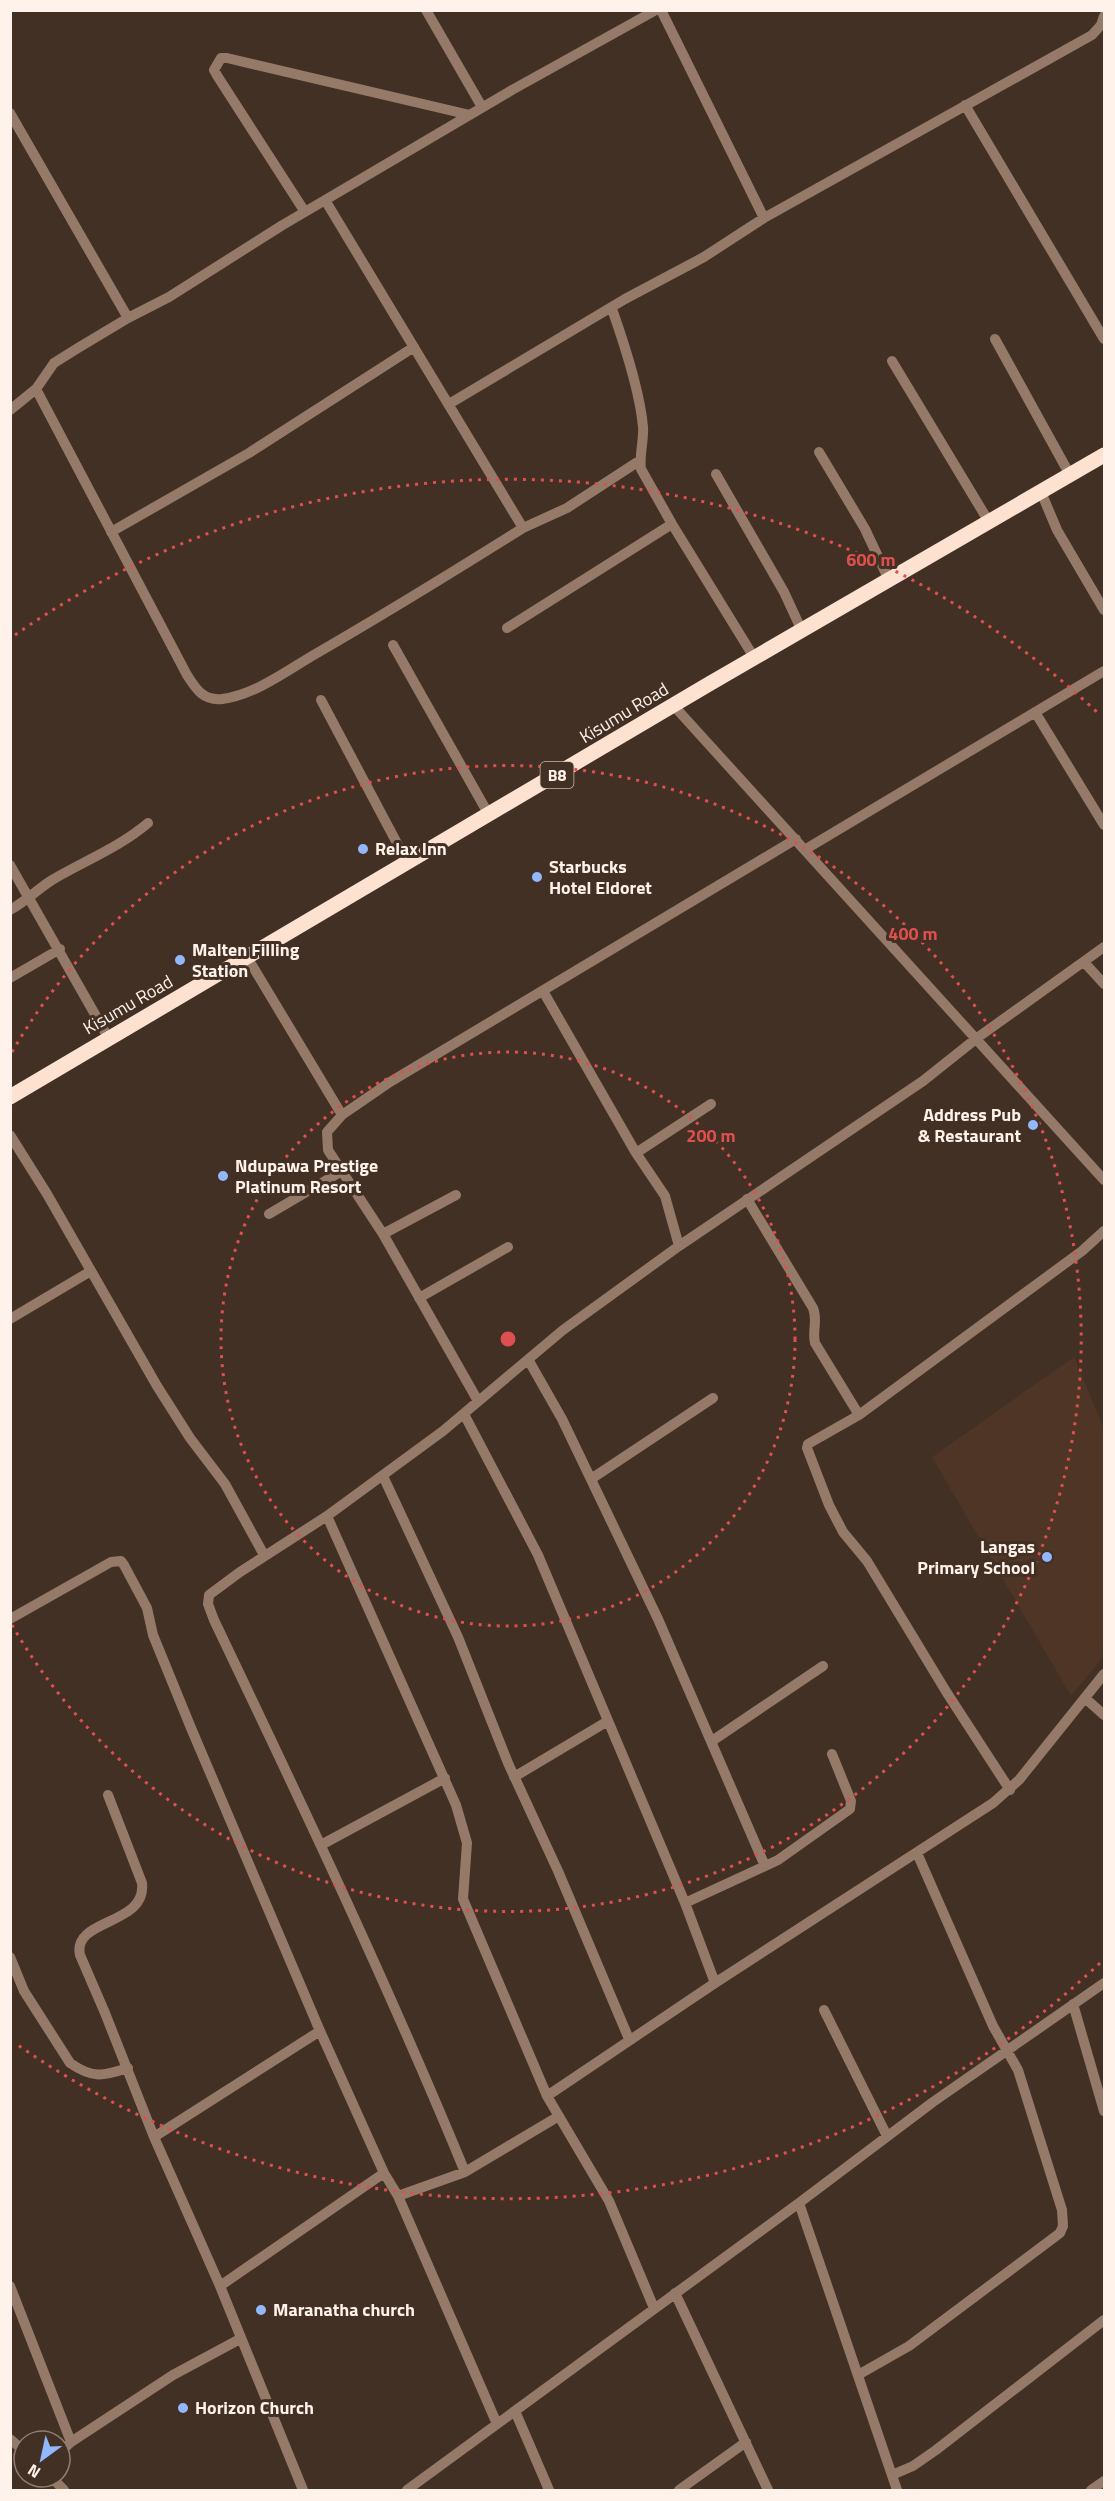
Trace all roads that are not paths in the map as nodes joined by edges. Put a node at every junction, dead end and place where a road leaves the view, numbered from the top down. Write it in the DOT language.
graph roads {
  1 [pos="426,10"];
  2 [pos="637,10"];
  3 [pos="656,12"];
  4 [pos="1104,16"];
  5 [pos="965,105"];
  6 [pos="482,107"];
  7 [pos="10,113"];
  8 [pos="470,115"];
  9 [pos="325,200"];
  10 [pos="305,212"];
  11 [pos="764,218"];
  12 [pos="612,309"];
  13 [pos="128,318"];
  14 [pos="995,339"];
  15 [pos="1104,339"];
  16 [pos="414,347"];
  17 [pos="892,361"];
  18 [pos="36,390"];
  19 [pos="449,404"];
  20 [pos="10,410"];
  21 [pos="819,452"];
  22 [pos="1104,455"];
  23 [pos="639,461"];
  24 [pos="716,474"];
  25 [pos="1070,475"];
  26 [pos="1041,492"];
  27 [pos="989,522"];
  28 [pos="672,524"];
  29 [pos="523,528"];
  30 [pos="111,532"];
  31 [pos="889,580"];
  32 [pos="1104,610"];
  33 [pos="507,627"];
  34 [pos="802,631"];
  35 [pos="393,645"];
  36 [pos="755,659"];
  37 [pos="1104,671"];
  38 [pos="321,700"];
  39 [pos="674,706"];
  40 [pos="1035,712"];
  41 [pos="489,815"];
  42 [pos="148,823"];
  43 [pos="1104,825"];
  44 [pos="796,839"];
  45 [pos="806,849"];
  46 [pos="407,862"];
  47 [pos="10,865"];
  48 [pos="30,898"];
  49 [pos="10,910"];
  50 [pos="1104,947"];
  51 [pos="60,949"];
  52 [pos="247,957"];
  53 [pos="1084,962"];
  54 [pos="10,978"];
  55 [pos="1104,984"];
  56 [pos="543,991"];
  57 [pos="977,1038"];
  58 [pos="109,1039"];
  59 [pos="10,1097"];
  60 [pos="711,1104"];
  61 [pos="342,1115"];
  62 [pos="10,1135"];
  63 [pos="636,1153"];
  64 [pos="342,1171"];
  65 [pos="1104,1180"];
  66 [pos="456,1195"];
  67 [pos="747,1199"];
  68 [pos="269,1214"];
  69 [pos="1104,1231"];
  70 [pos="383,1234"];
  71 [pos="679,1246"];
  72 [pos="508,1247"];
  73 [pos="91,1271"];
  74 [pos="419,1298"];
  75 [pos="10,1319"];
  76 [pos="529,1360"];
  77 [pos="713,1398"];
  78 [pos="478,1401"];
  79 [pos="464,1414"];
  80 [pos="859,1415"];
  81 [pos="383,1476"];
  82 [pos="591,1479"];
  83 [pos="327,1516"];
  84 [pos="264,1555"];
  85 [pos="10,1619"];
  86 [pos="823,1666"];
  87 [pos="1104,1674"];
  88 [pos="1085,1698"];
  89 [pos="1104,1715"];
  90 [pos="608,1721"];
  91 [pos="712,1741"];
  92 [pos="832,1754"];
  93 [pos="445,1778"];
  94 [pos="514,1778"];
  95 [pos="1010,1790"];
  96 [pos="108,1795"];
  97 [pos="321,1845"];
  98 [pos="916,1853"];
  99 [pos="765,1866"];
  100 [pos="685,1903"];
  101 [pos="10,1957"];
  102 [pos="715,1983"];
  103 [pos="1104,1983"];
  104 [pos="1073,2004"];
  105 [pos="824,2010"];
  106 [pos="320,2031"];
  107 [pos="629,2039"];
  108 [pos="1007,2049"];
  109 [pos="128,2068"];
  110 [pos="547,2096"];
  111 [pos="1104,2111"];
  112 [pos="559,2116"];
  113 [pos="887,2136"];
  114 [pos="154,2137"];
  115 [pos="465,2172"];
  116 [pos="384,2173"];
  117 [pos="398,2196"];
  118 [pos="799,2203"];
  119 [pos="10,2286"];
  120 [pos="220,2286"];
  121 [pos="675,2293"];
  122 [pos="654,2308"];
  123 [pos="1104,2320"];
  124 [pos="240,2339"];
  125 [pos="858,2375"];
  126 [pos="515,2412"];
  127 [pos="497,2424"];
  128 [pos="66,2429"];
  129 [pos="72,2441"];
  130 [pos="746,2442"];
  131 [pos="892,2475"];
  132 [pos="1104,2481"];
  133 [pos="303,2490"];
  134 [pos="407,2490"];
  135 [pos="549,2490"];
  136 [pos="679,2490"];
  137 [pos="768,2490"];
  138 [pos="897,2490"];
  139 [pos="1091,2490"];
  1 -- 6 [label="street"];
  2 -- 3 [label="street"];
  3 -- 6 [label="street"];
  3 -- 11 [label="street"];
  4 -- 5 [label="street"];
  5 -- 11 [label="street"];
  5 -- 15 [label="street"];
  6 -- 8 [label="street"];
  7 -- 13 [label="street"];
  8 -- 9 [label="street"];
  8 -- 10 [label="street"];
  9 -- 10 [label="street"];
  9 -- 16 [label="street"];
  10 -- 13 [label="street"];
  11 -- 12 [label="street"];
  12 -- 19 [label="street"];
  12 -- 23 [label="street"];
  13 -- 18 [label="street"];
  14 -- 25 [label="street"];
  16 -- 19 [label="street"];
  16 -- 30 [label="street"];
  17 -- 27 [label="street"];
  18 -- 20 [label="street"];
  18 -- 30 [label="street"];
  19 -- 29 [label="street"];
  21 -- 31 [label="street"];
  22 -- 25 [label="highway, Kisumu Road / B8"];
  23 -- 28 [label="street"];
  23 -- 29 [label="street"];
  24 -- 34 [label="street"];
  25 -- 26 [label="highway, Kisumu Road / B8"];
  26 -- 27 [label="highway, Kisumu Road / B8"];
  26 -- 32 [label="street"];
  27 -- 31 [label="highway, Kisumu Road / B8"];
  28 -- 33 [label="street"];
  28 -- 36 [label="street"];
  29 -- 30 [label="street"];
  31 -- 34 [label="highway, Kisumu Road / B8"];
  34 -- 36 [label="highway, Kisumu Road / B8"];
  35 -- 41 [label="street"];
  36 -- 39 [label="highway, Kisumu Road / B8"];
  37 -- 40 [label="street"];
  38 -- 46 [label="street"];
  39 -- 41 [label="highway, Kisumu Road / B8"];
  39 -- 44 [label="street"];
  40 -- 43 [label="street"];
  40 -- 45 [label="street"];
  41 -- 46 [label="highway, Kisumu Road / B8"];
  42 -- 48 [label="street"];
  44 -- 45 [label="street"];
  44 -- 56 [label="street"];
  45 -- 57 [label="street"];
  46 -- 52 [label="highway, Kisumu Road / B8"];
  47 -- 48 [label="street"];
  48 -- 49 [label="street"];
  48 -- 51 [label="street"];
  50 -- 53 [label="street"];
  51 -- 54 [label="street"];
  51 -- 58 [label="street"];
  52 -- 58 [label="highway, Kisumu Road / B8"];
  52 -- 61 [label="street"];
  53 -- 55 [label="street"];
  53 -- 57 [label="street"];
  56 -- 61 [label="street"];
  56 -- 63 [label="street"];
  57 -- 65 [label="street"];
  57 -- 67 [label="street"];
  58 -- 59 [label="highway, Kisumu Road / B8"];
  60 -- 63 [label="street"];
  61 -- 64 [label="street"];
  62 -- 73 [label="street"];
  63 -- 71 [label="street"];
  64 -- 68 [label="street"];
  64 -- 70 [label="street"];
  66 -- 70 [label="street"];
  67 -- 71 [label="street"];
  67 -- 80 [label="street"];
  69 -- 80 [label="street"];
  70 -- 74 [label="street"];
  71 -- 76 [label="street"];
  72 -- 74 [label="street"];
  73 -- 75 [label="street"];
  73 -- 84 [label="street"];
  74 -- 78 [label="street"];
  76 -- 78 [label="street"];
  76 -- 82 [label="street"];
  77 -- 82 [label="street"];
  78 -- 79 [label="street"];
  79 -- 81 [label="street"];
  79 -- 90 [label="street"];
  80 -- 95 [label="street"];
  81 -- 83 [label="street"];
  81 -- 94 [label="street"];
  82 -- 91 [label="street"];
  83 -- 84 [label="street"];
  83 -- 93 [label="street"];
  84 -- 97 [label="street"];
  85 -- 106 [label="street"];
  86 -- 91 [label="street"];
  87 -- 88 [label="street"];
  88 -- 89 [label="street"];
  88 -- 95 [label="street"];
  90 -- 94 [label="street"];
  90 -- 100 [label="street"];
  91 -- 99 [label="street"];
  92 -- 99 [label="street"];
  93 -- 97 [label="street"];
  93 -- 110 [label="street"];
  94 -- 107 [label="street"];
  95 -- 98 [label="street"];
  96 -- 109 [label="street"];
  97 -- 115 [label="street"];
  98 -- 102 [label="street"];
  98 -- 108 [label="street"];
  99 -- 100 [label="street"];
  100 -- 102 [label="street"];
  101 -- 109 [label="street"];
  102 -- 107 [label="street"];
  103 -- 104 [label="street"];
  104 -- 108 [label="street"];
  104 -- 111 [label="street"];
  105 -- 113 [label="street"];
  106 -- 114 [label="street"];
  106 -- 116 [label="street"];
  107 -- 110 [label="street"];
  108 -- 113 [label="street"];
  108 -- 125 [label="street"];
  109 -- 114 [label="street"];
  110 -- 112 [label="street"];
  112 -- 115 [label="street"];
  112 -- 122 [label="street"];
  113 -- 118 [label="street"];
  114 -- 120 [label="street"];
  115 -- 117 [label="street"];
  116 -- 117 [label="street"];
  116 -- 120 [label="street"];
  117 -- 127 [label="street"];
  118 -- 121 [label="street"];
  118 -- 125 [label="street"];
  119 -- 128 [label="street"];
  120 -- 124 [label="street"];
  121 -- 122 [label="street"];
  121 -- 130 [label="street"];
  122 -- 126 [label="street"];
  123 -- 131 [label="street"];
  124 -- 129 [label="street"];
  124 -- 133 [label="street"];
  125 -- 131 [label="street"];
  126 -- 127 [label="street"];
  126 -- 135 [label="street"];
  127 -- 134 [label="street"];
  130 -- 136 [label="street"];
  130 -- 137 [label="street"];
  131 -- 138 [label="street"];
  132 -- 139 [label="street"];
}
